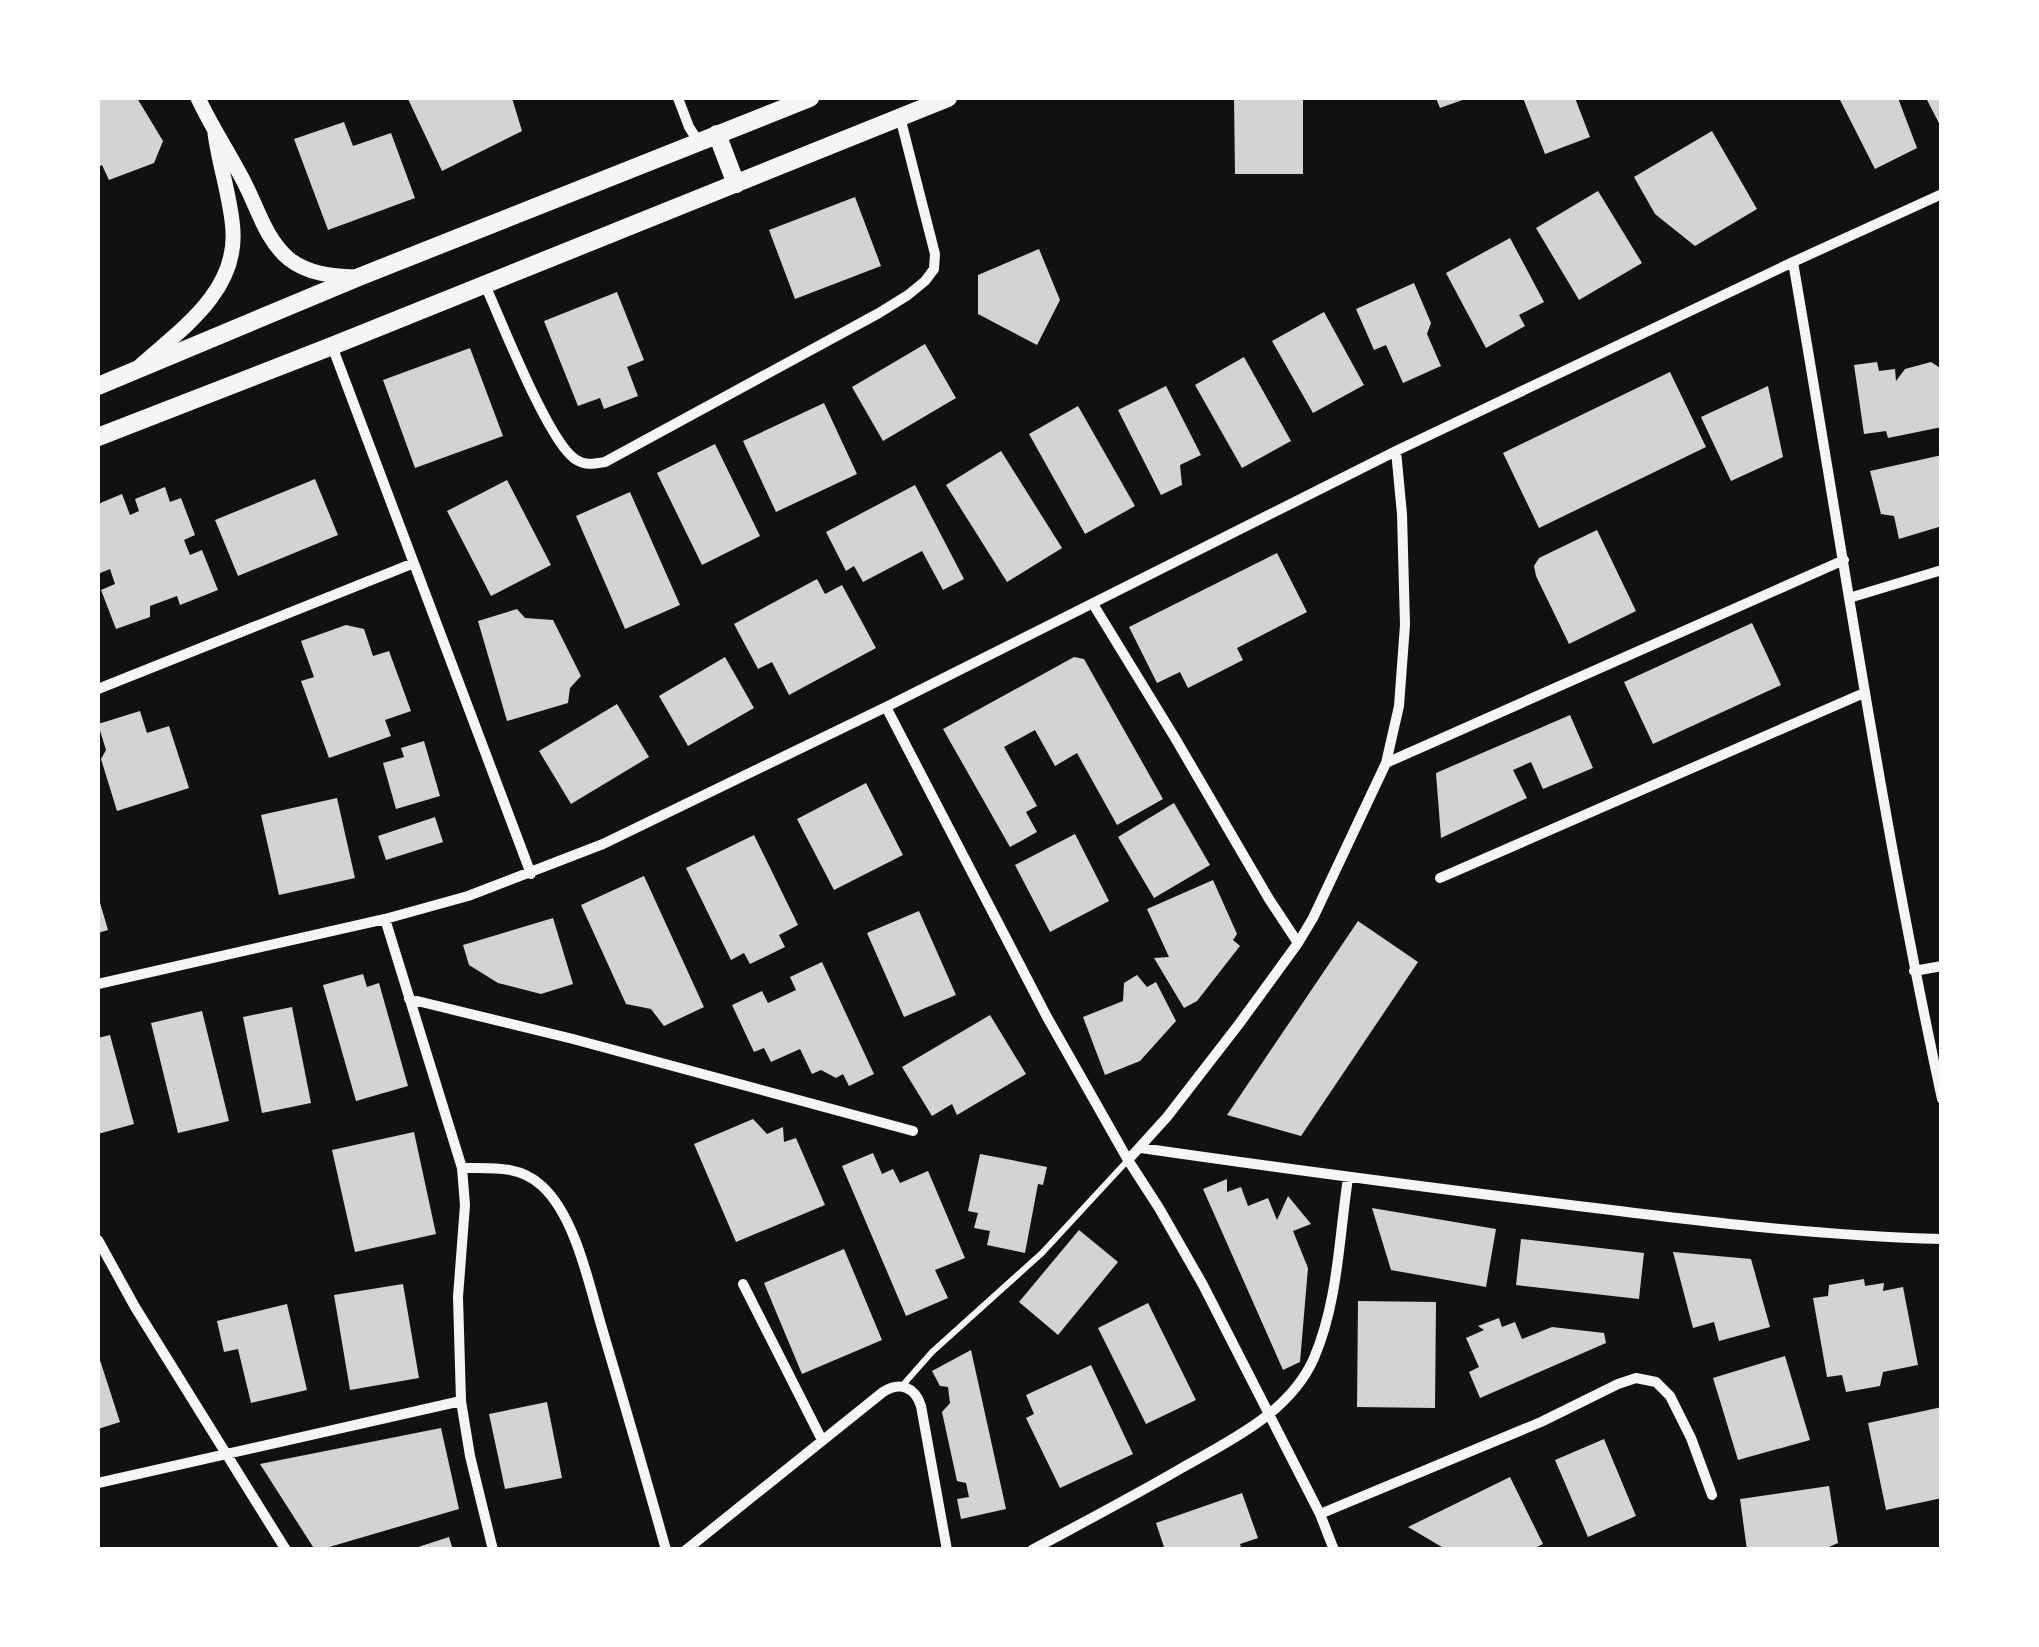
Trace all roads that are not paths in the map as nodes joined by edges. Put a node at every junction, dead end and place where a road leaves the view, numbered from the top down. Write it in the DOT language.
graph roads {
  1 [pos="198,98"];
  2 [pos="678,98"];
  3 [pos="810,98"];
  4 [pos="948,98"];
  5 [pos="900,116"];
  6 [pos="214,133"];
  7 [pos="717,134"];
  8 [pos="698,141"];
  9 [pos="736,184"];
  10 [pos="1942,194"];
  11 [pos="1793,262"];
  12 [pos="359,278"];
  13 [pos="485,285"];
  14 [pos="332,346"];
  15 [pos="133,372"];
  16 [pos="98,386"];
  17 [pos="98,436"];
  18 [pos="1396,451"];
  19 [pos="1844,560"];
  20 [pos="414,563"];
  21 [pos="1942,570"];
  22 [pos="1850,598"];
  23 [pos="1093,604"];
  24 [pos="98,690"];
  25 [pos="1864,693"];
  26 [pos="886,707"];
  27 [pos="1386,763"];
  28 [pos="530,874"];
  29 [pos="1440,878"];
  30 [pos="385,919"];
  31 [pos="1298,943"];
  32 [pos="1942,966"];
  33 [pos="1914,971"];
  34 [pos="98,984"];
  35 [pos="409,999"];
  36 [pos="1941,1098"];
  37 [pos="913,1131"];
  38 [pos="1140,1148"];
  39 [pos="1128,1160"];
  40 [pos="462,1168"];
  41 [pos="1348,1178"];
  42 [pos="1942,1239"];
  43 [pos="98,1240"];
  44 [pos="743,1284"];
  45 [pos="902,1386"];
  46 [pos="461,1402"];
  47 [pos="1270,1414"];
  48 [pos="822,1440"];
  49 [pos="228,1454"];
  50 [pos="98,1483"];
  51 [pos="1712,1495"];
  52 [pos="1320,1514"];
  53 [pos="286,1550"];
  54 [pos="493,1550"];
  55 [pos="666,1550"];
  56 [pos="686,1550"];
  57 [pos="947,1550"];
  58 [pos="1032,1550"];
  59 [pos="1334,1550"];
  1 -- 6 [label="street"];
  2 -- 8 [label="street"];
  3 -- 7 [label="main road"];
  4 -- 5 [label="main road"];
  5 -- 9 [label="main road"];
  5 -- 13 [label="street"];
  6 -- 12 [label="street"];
  6 -- 15 [label="street"];
  7 -- 8 [label="main road"];
  7 -- 9 [label="main road"];
  8 -- 12 [label="main road"];
  9 -- 13 [label="main road"];
  10 -- 11 [label="street"];
  11 -- 18 [label="street"];
  11 -- 19 [label="street"];
  12 -- 15 [label="main road"];
  13 -- 14 [label="main road"];
  14 -- 17 [label="main road"];
  14 -- 20 [label="street"];
  15 -- 16 [label="main road"];
  18 -- 23 [label="street"];
  18 -- 27 [label="street"];
  19 -- 22 [label="street"];
  19 -- 27 [label="street"];
  20 -- 24 [label="street"];
  20 -- 28 [label="street"];
  21 -- 22 [label="street"];
  22 -- 25 [label="street"];
  23 -- 26 [label="street"];
  23 -- 31 [label="street"];
  25 -- 29 [label="street"];
  25 -- 33 [label="street"];
  26 -- 28 [label="street"];
  26 -- 39 [label="street"];
  27 -- 31 [label="street"];
  28 -- 30 [label="street"];
  30 -- 34 [label="street"];
  30 -- 35 [label="street"];
  31 -- 38 [label="street"];
  32 -- 33 [label="street"];
  33 -- 36 [label="street"];
  35 -- 37 [label="street"];
  35 -- 40 [label="street"];
  38 -- 39 [label="street"];
  38 -- 41 [label="street"];
  39 -- 45 [label="lane"];
  39 -- 47 [label="street"];
  40 -- 46 [label="street"];
  40 -- 55 [label="street"];
  41 -- 42 [label="street"];
  41 -- 47 [label="street"];
  43 -- 49 [label="street"];
  44 -- 48 [label="street"];
  45 -- 48 [label="street"];
  45 -- 57 [label="street"];
  46 -- 49 [label="street"];
  46 -- 54 [label="street"];
  47 -- 52 [label="street"];
  47 -- 58 [label="street"];
  48 -- 56 [label="street"];
  49 -- 50 [label="street"];
  49 -- 53 [label="street"];
  51 -- 52 [label="street"];
  52 -- 59 [label="street"];
}
